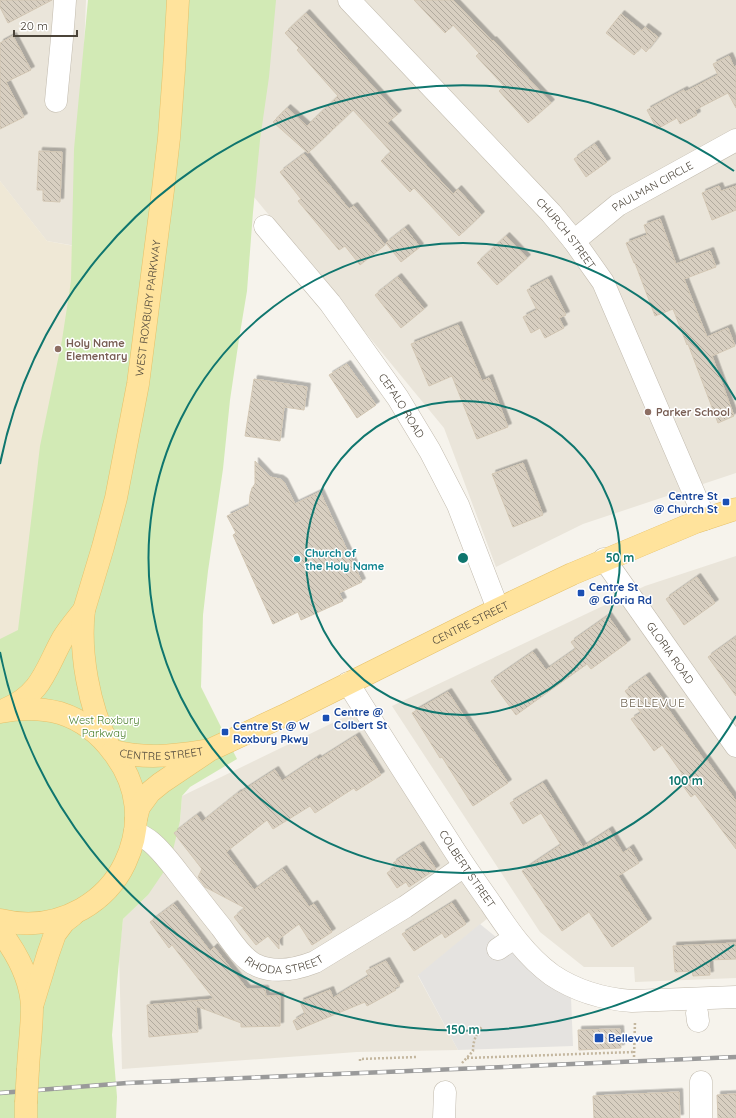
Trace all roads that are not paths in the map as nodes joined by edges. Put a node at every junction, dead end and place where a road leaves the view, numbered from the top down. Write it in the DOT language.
graph roads {
  1 [pos="65,0"];
  2 [pos="178,0"];
  3 [pos="349,0"];
  4 [pos="56,101"];
  5 [pos="736,140"];
  6 [pos="265,226"];
  7 [pos="574,241"];
  8 [pos="736,509"];
  9 [pos="705,519"];
  10 [pos="604,559"];
  11 [pos="498,609"];
  12 [pos="84,610"];
  13 [pos="348,683"];
  14 [pos="0,712"];
  15 [pos="736,746"];
  16 [pos="111,748"];
  17 [pos="210,750"];
  18 [pos="136,825"];
  19 [pos="464,866"];
  20 [pos="75,913"];
  21 [pos="0,920"];
  22 [pos="0,931"];
  23 [pos="736,997"];
  24 [pos="32,1006"];
  25 [pos="444,1092"];
  26 [pos="26,1111"];
  27 [pos="444,1118"];
  1 -- 4 [label="street"];
  2 -- 12 [label="main road, WEST ROXBURY PARKWAY"];
  3 -- 7 [label="street, CHURCH STREET"];
  5 -- 7 [label="street, PAULMAN CIRCLE"];
  6 -- 11 [label="street, CEFALO ROAD"];
  7 -- 9 [label="street, CHURCH STREET"];
  8 -- 9 [label="main road, CENTRE STREET"];
  9 -- 10 [label="main road, CENTRE STREET"];
  10 -- 11 [label="main road, CENTRE STREET"];
  10 -- 15 [label="street, GLORIA ROAD"];
  11 -- 13 [label="main road, CENTRE STREET"];
  12 -- 14 [label="main road, WEST ROXBURY PARKWAY"];
  12 -- 16 [label="main road, WEST ROXBURY PARKWAY"];
  13 -- 17 [label="main road, CENTRE STREET"];
  13 -- 19 [label="street, COLBERT STREET"];
  14 -- 16 [label="main road"];
  16 -- 17 [label="main road, CENTRE STREET"];
  16 -- 18 [label="main road"];
  17 -- 18 [label="main road, CENTRE STREET"];
  18 -- 19 [label="street, RHODA STREET"];
  18 -- 20 [label="main road"];
  19 -- 23 [label="street, COLBERT STREET"];
  20 -- 21 [label="main road"];
  20 -- 24 [label="main road"];
  22 -- 24 [label="main road"];
  24 -- 26 [label="main road, bridge"];
  25 -- 27 [label="street"];
}
